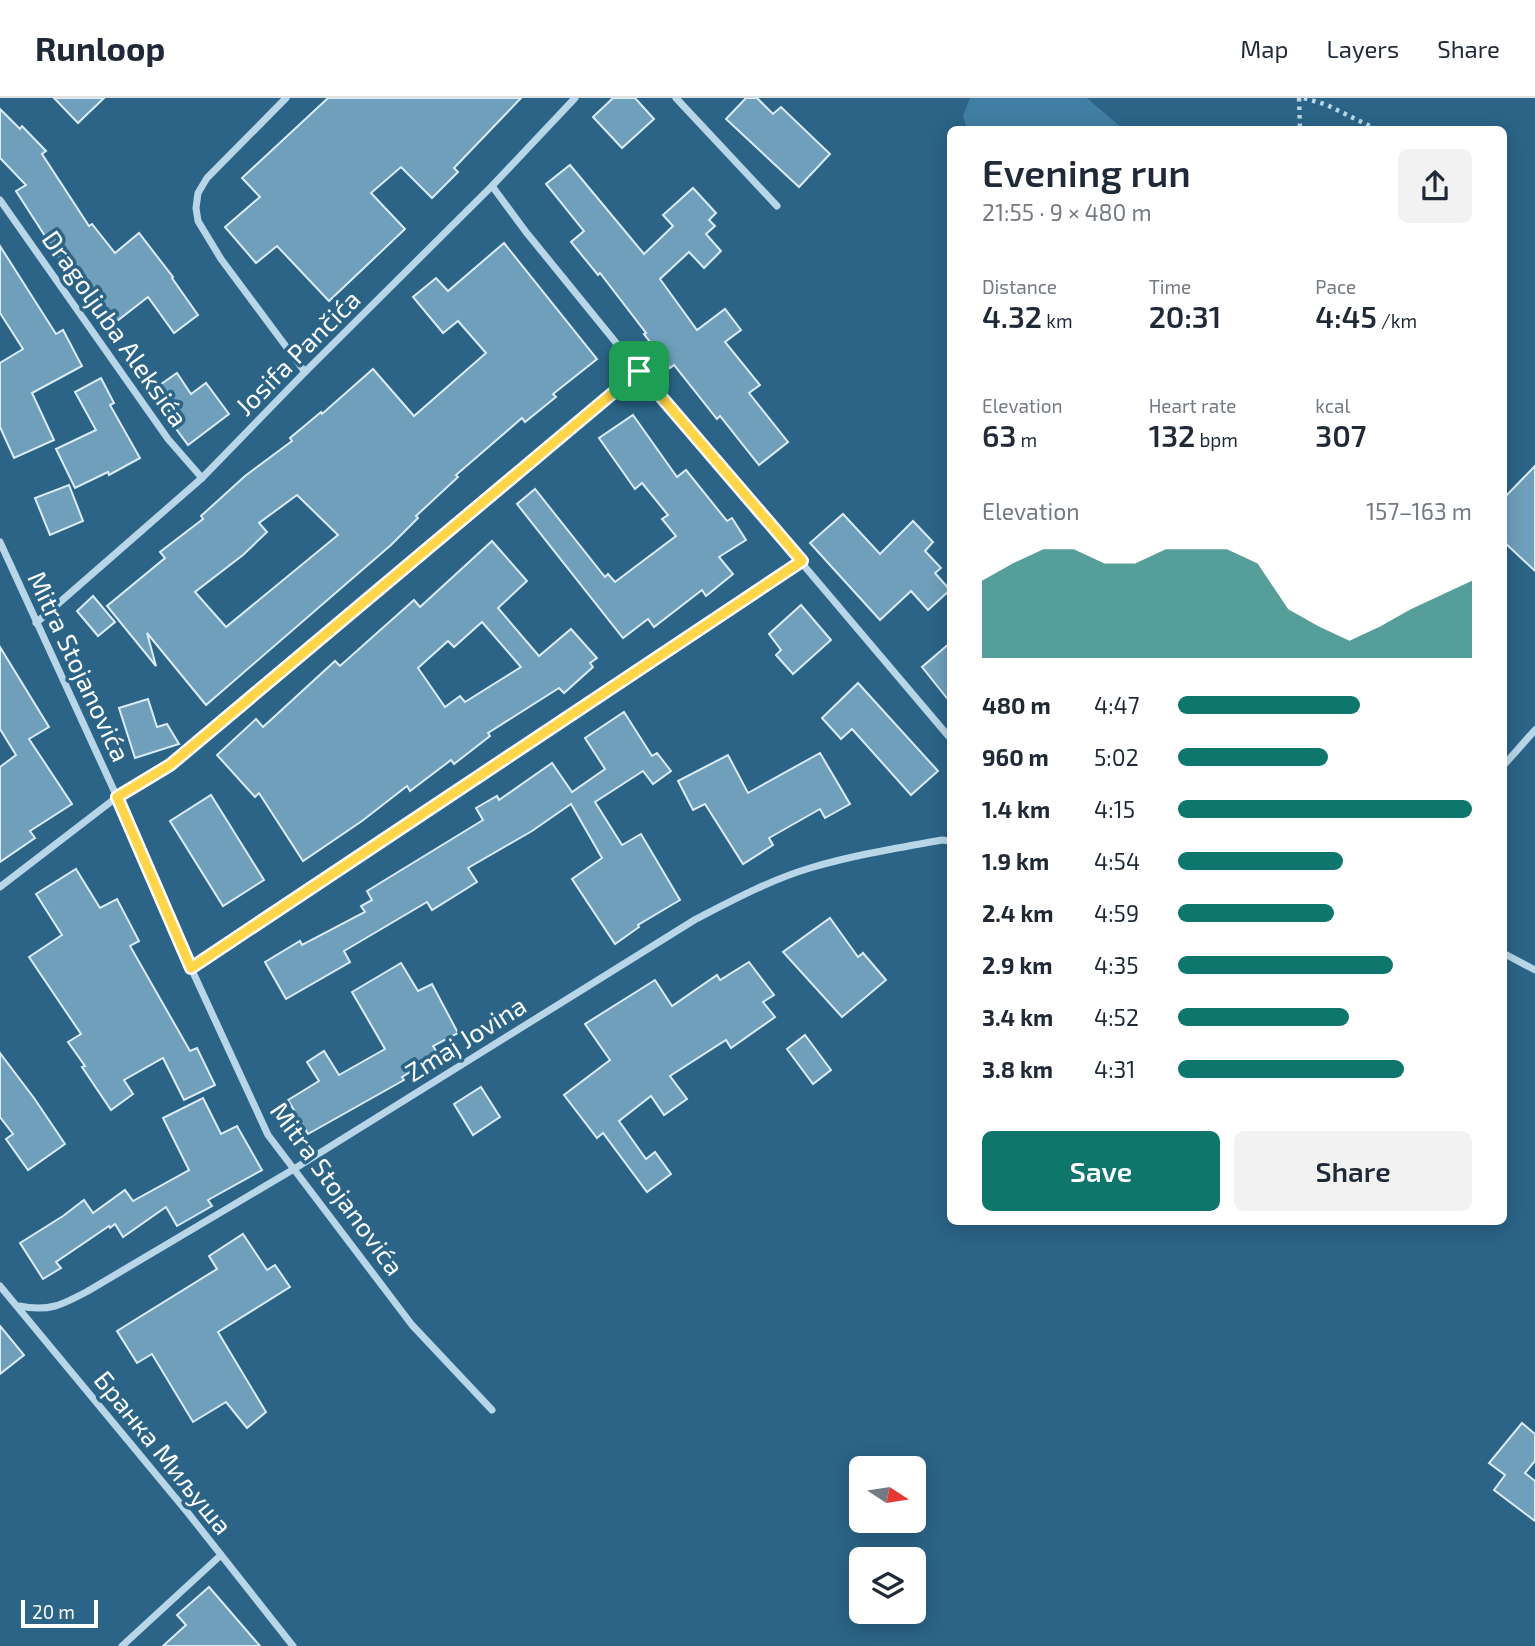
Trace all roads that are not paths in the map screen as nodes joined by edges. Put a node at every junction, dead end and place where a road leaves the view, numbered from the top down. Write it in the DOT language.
graph roads {
  1 [pos="286,98"];
  2 [pos="575,98"];
  3 [pos="676,98"];
  4 [pos="492,187"];
  5 [pos="0,200"];
  6 [pos="777,206"];
  7 [pos="639,371"];
  8 [pos="305,372"];
  9 [pos="202,478"];
  10 [pos="0,542"];
  11 [pos="802,561"];
  12 [pos="36,623"];
  13 [pos="1535,730"];
  14 [pos="947,734"];
  15 [pos="1507,762"];
  16 [pos="117,797"];
  17 [pos="947,841"];
  18 [pos="0,887"];
  19 [pos="1507,955"];
  20 [pos="191,968"];
  21 [pos="1535,970"];
  22 [pos="294,1169"];
  23 [pos="0,1286"];
  24 [pos="19,1306"];
  25 [pos="492,1410"];
  26 [pos="221,1555"];
  27 [pos="122,1646"];
  28 [pos="293,1646"];
  1 -- 8 [label="street"];
  2 -- 4 [label="street, Josifa Pančića"];
  3 -- 6 [label="street"];
  4 -- 7 [label="street"];
  4 -- 8 [label="street, Josifa Pančića"];
  5 -- 9 [label="street, Dragoljuba Aleksića"];
  7 -- 11 [label="street"];
  7 -- 16 [label="street"];
  8 -- 9 [label="street, Josifa Pančića"];
  9 -- 12 [label="street, Josifa Pančića"];
  10 -- 12 [label="street, Mitra Stojanovića"];
  11 -- 14 [label="street"];
  11 -- 20 [label="street"];
  12 -- 16 [label="street, Mitra Stojanovića"];
  13 -- 15 [label="street"];
  16 -- 18 [label="street"];
  16 -- 20 [label="street, Mitra Stojanovića"];
  17 -- 22 [label="street, Zmaj Jovina"];
  19 -- 21 [label="street"];
  20 -- 22 [label="street, Mitra Stojanovića"];
  22 -- 24 [label="street, Zmaj Jovina"];
  22 -- 25 [label="street, Mitra Stojanovića"];
  23 -- 24 [label="street, Бранка Миљуша"];
  24 -- 26 [label="street, Бранка Миљуша"];
  26 -- 27 [label="street"];
  26 -- 28 [label="street, Бранка Миљуша"];
}
